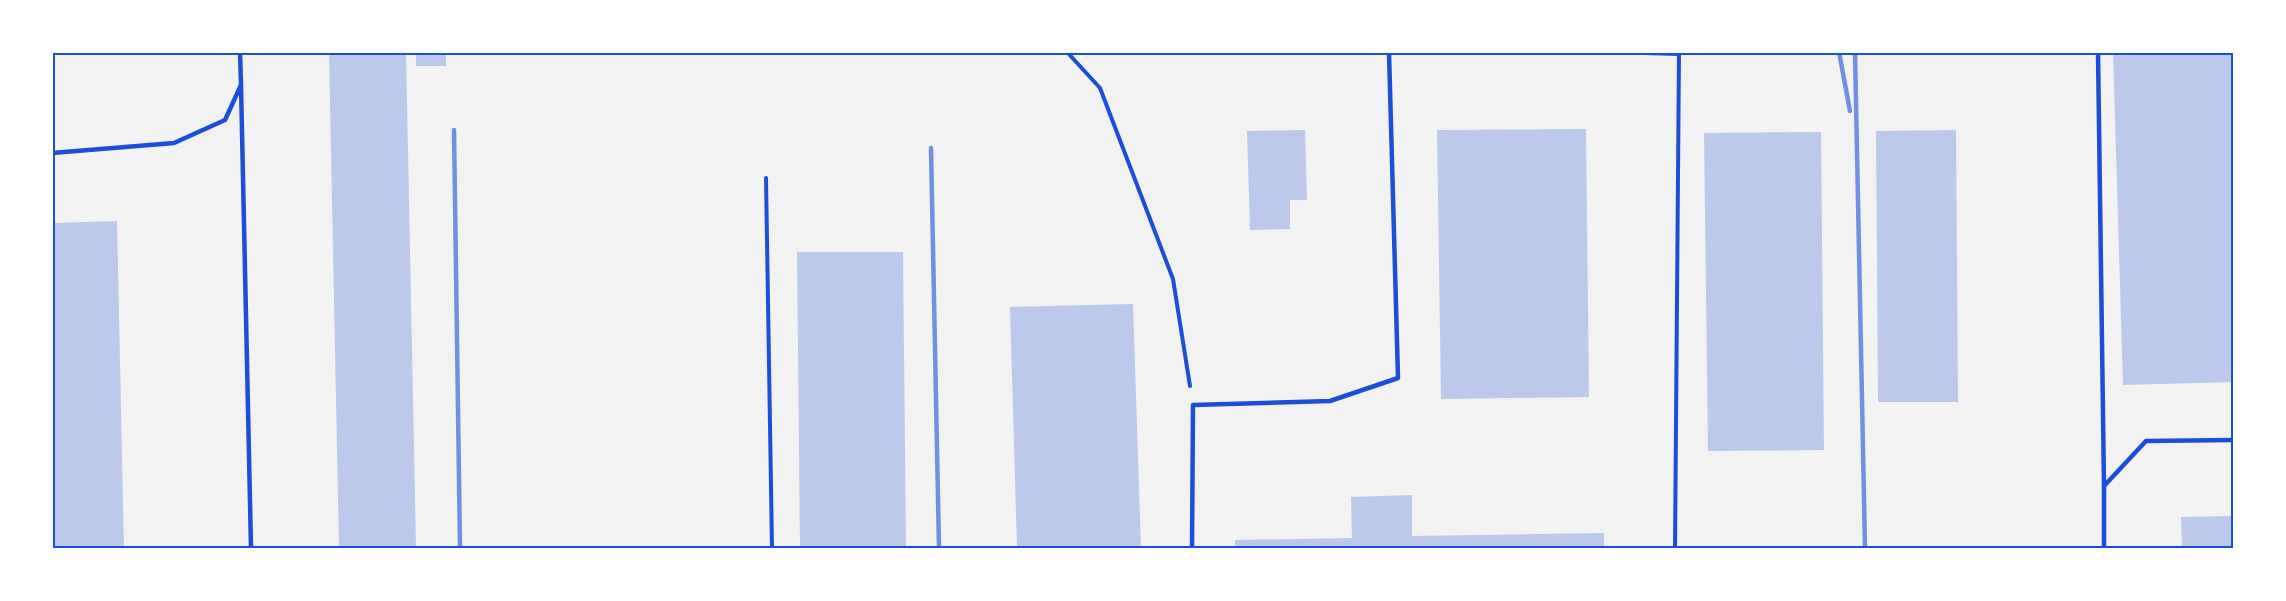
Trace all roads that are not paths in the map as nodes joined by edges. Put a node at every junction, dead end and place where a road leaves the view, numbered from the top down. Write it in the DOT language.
graph roads {
  1 [pos="240,52"];
  2 [pos="1389,52"];
  3 [pos="2098,52"];
  4 [pos="241,85"];
  5 [pos="52,153"];
  6 [pos="2234,440"];
  7 [pos="2104,486"];
  8 [pos="251,549"];
  9 [pos="1192,549"];
  10 [pos="2104,549"];
  1 -- 4 [label="lane"];
  2 -- 9 [label="lane"];
  3 -- 7 [label="lane"];
  4 -- 5 [label="lane"];
  4 -- 8 [label="lane"];
  6 -- 7 [label="lane"];
  7 -- 10 [label="lane"];
}
